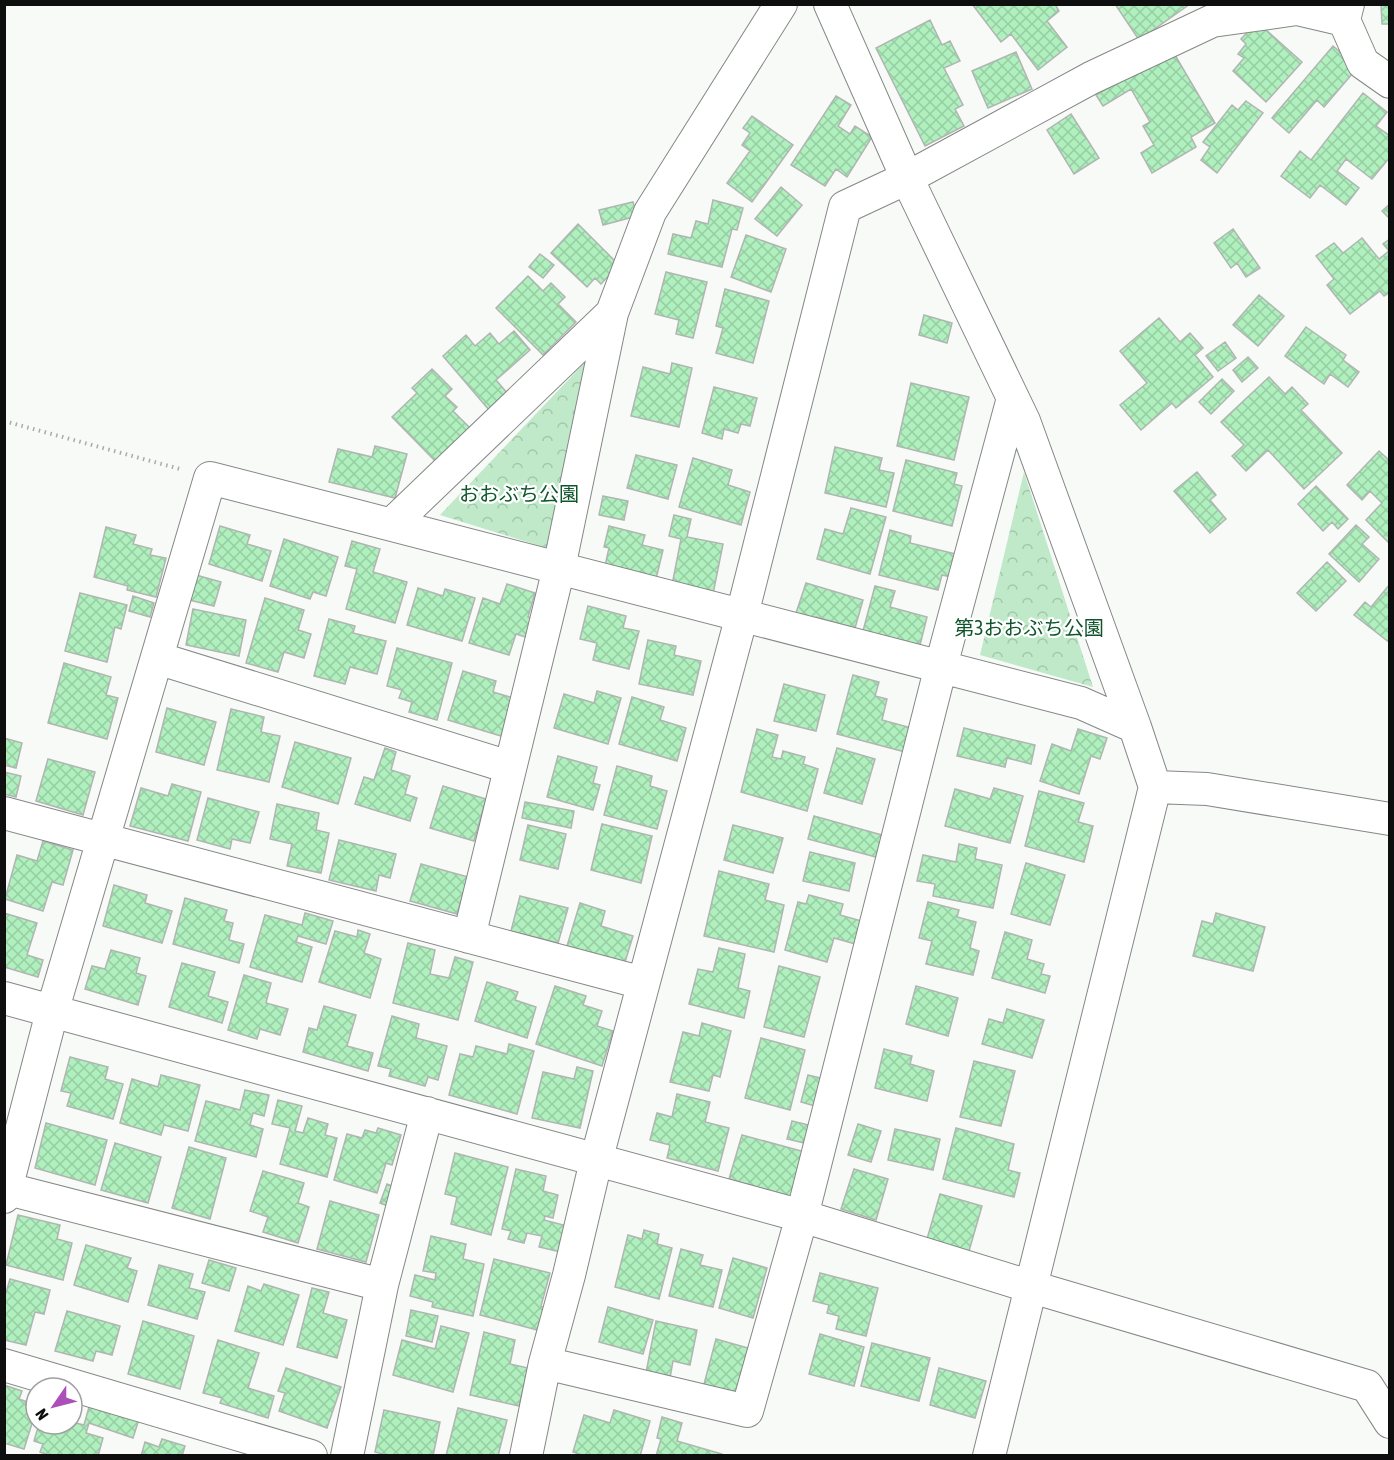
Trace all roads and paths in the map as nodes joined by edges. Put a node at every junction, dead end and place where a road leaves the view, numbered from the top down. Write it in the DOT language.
graph roads {
  1 [pos="781,4"];
  2 [pos="830,4"];
  3 [pos="1346,12"];
  4 [pos="1389,82"];
  5 [pos="907,178"];
  6 [pos="612,313"];
  7 [pos="1013,398"];
  8 [pos="4,421"];
  9 [pos="210,478"];
  10 [pos="392,524"];
  11 [pos="559,568"];
  12 [pos="742,615"];
  13 [pos="157,658"];
  14 [pos="941,666"];
  15 [pos="1135,727"];
  16 [pos="509,767"];
  17 [pos="1155,787"];
  18 [pos="4,813"];
  19 [pos="1389,819"];
  20 [pos="104,840"];
  21 [pos="469,937"];
  22 [pos="644,983"];
  23 [pos="4,998"];
  24 [pos="52,1012"];
  25 [pos="427,1113"];
  26 [pos="596,1161"];
  27 [pos="5,1191"];
  28 [pos="802,1216"];
  29 [pos="382,1286"];
  30 [pos="1032,1287"];
  31 [pos="545,1363"];
  32 [pos="4,1365"];
  33 [pos="1389,1422"];
  34 [pos="310,1455"];
  35 [pos="346,1455"];
  36 [pos="526,1455"];
  37 [pos="989,1455"];
  1 -- 6 [label="street"];
  2 -- 5 [label="street"];
  3 -- 4 [label="street"];
  3 -- 5 [label="street"];
  5 -- 7 [label="street"];
  5 -- 12 [label="street"];
  6 -- 10 [label="street"];
  6 -- 11 [label="street"];
  7 -- 14 [label="street"];
  7 -- 15 [label="street"];
  8 -- 9 [label="path"];
  9 -- 10 [label="street"];
  9 -- 13 [label="street"];
  10 -- 11 [label="street"];
  11 -- 12 [label="street"];
  11 -- 16 [label="street"];
  12 -- 14 [label="street"];
  12 -- 22 [label="street"];
  13 -- 16 [label="street"];
  13 -- 20 [label="street"];
  14 -- 15 [label="street"];
  14 -- 28 [label="street"];
  15 -- 17 [label="street"];
  16 -- 21 [label="street"];
  17 -- 19 [label="street"];
  17 -- 30 [label="street"];
  18 -- 20 [label="street"];
  20 -- 21 [label="street"];
  20 -- 24 [label="street"];
  21 -- 22 [label="street"];
  22 -- 26 [label="street"];
  23 -- 24 [label="street"];
  24 -- 25 [label="street"];
  24 -- 27 [label="street"];
  25 -- 26 [label="street"];
  25 -- 29 [label="street"];
  26 -- 28 [label="street"];
  26 -- 31 [label="street"];
  27 -- 29 [label="street"];
  28 -- 30 [label="street"];
  28 -- 31 [label="street"];
  29 -- 35 [label="street"];
  30 -- 33 [label="street"];
  30 -- 37 [label="street"];
  31 -- 36 [label="street"];
  32 -- 34 [label="street"];
}
